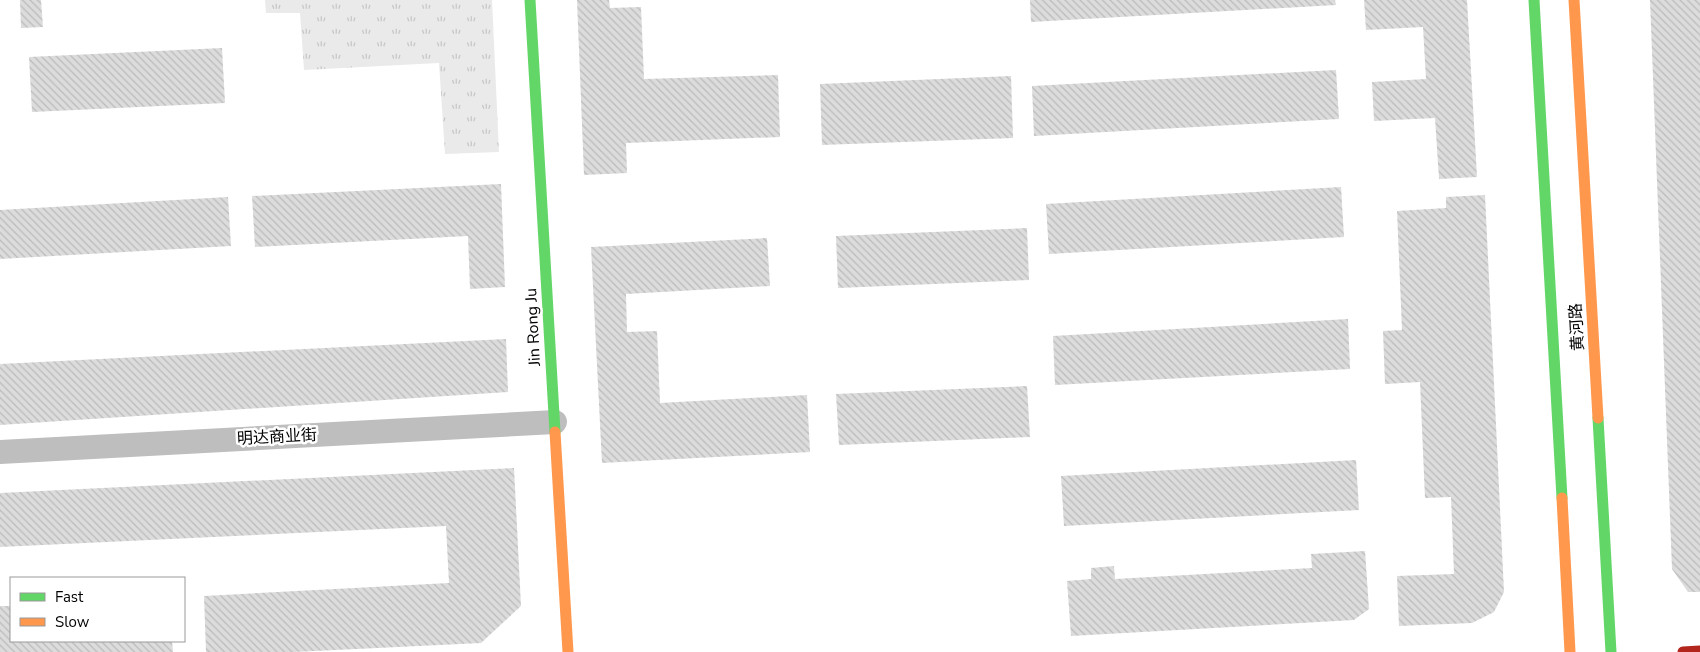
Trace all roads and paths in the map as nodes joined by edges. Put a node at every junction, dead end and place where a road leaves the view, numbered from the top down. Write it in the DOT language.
graph roads {
  1 [pos="530,0"];
  2 [pos="1534,0"];
  3 [pos="1574,0"];
  4 [pos="555,422"];
  5 [pos="0,452"];
  6 [pos="1700,651"];
  7 [pos="568,652"];
  8 [pos="1570,652"];
  9 [pos="1611,652"];
  10 [pos="1684,652"];
  1 -- 4 [label="main road, Jin Rong Ju"];
  2 -- 8 [label="main road, 黄河路"];
  3 -- 9 [label="main road, 黄河路"];
  4 -- 5 [label="street, 明达商业街"];
  4 -- 7 [label="main road, Jin Rong Ju"];
  6 -- 10 [label="main road"];
}
